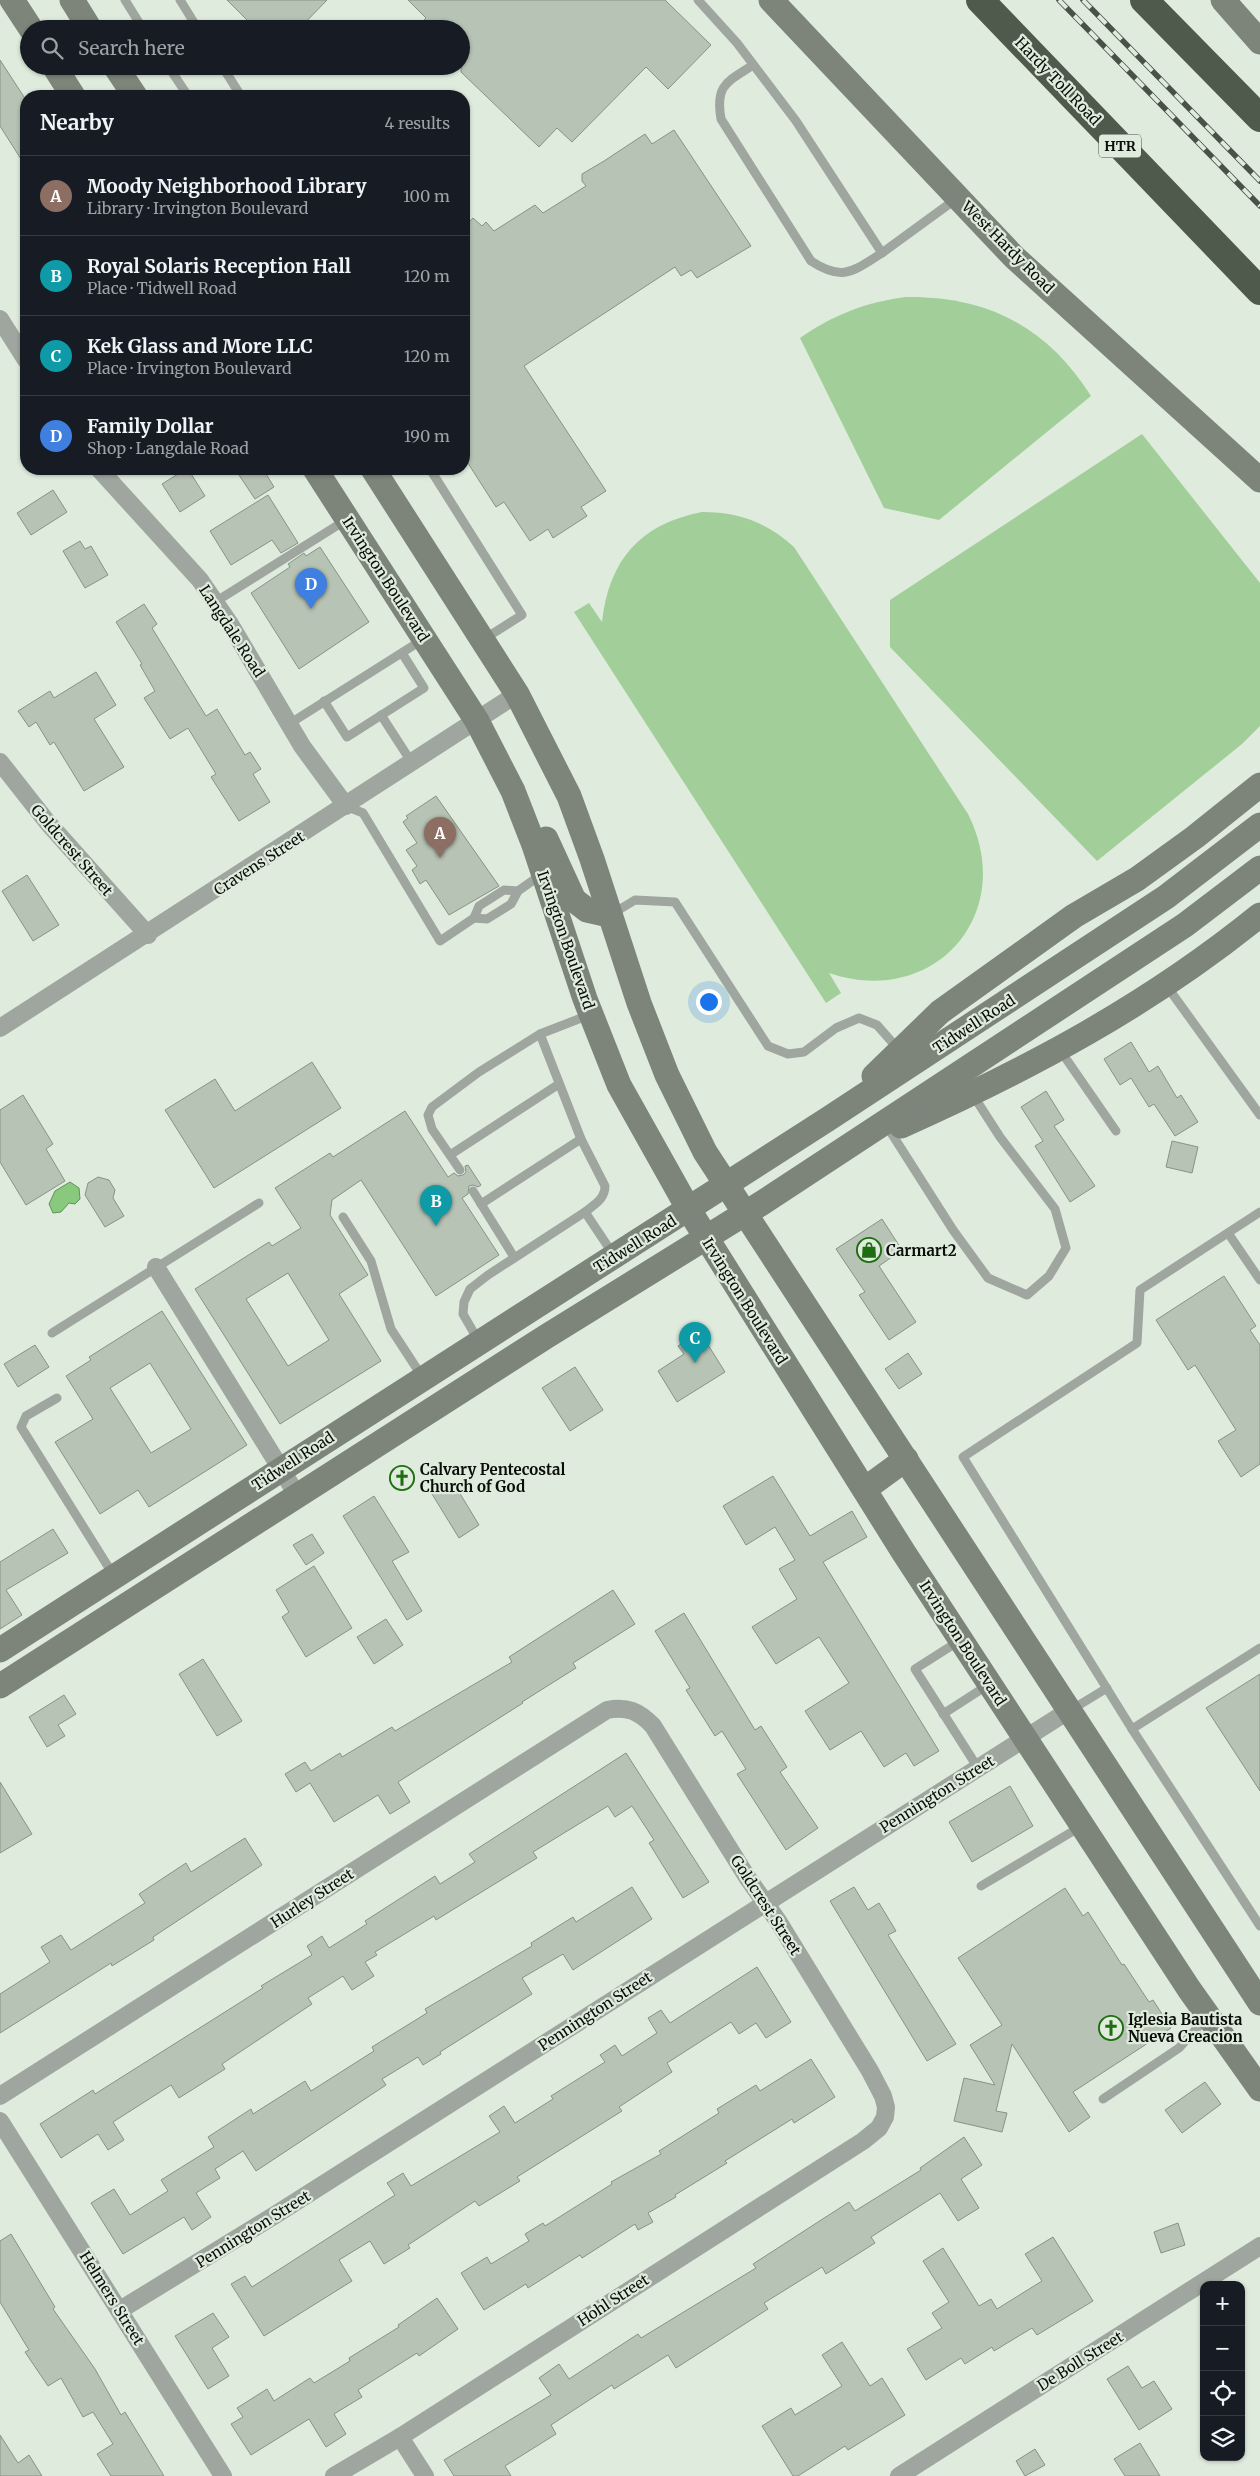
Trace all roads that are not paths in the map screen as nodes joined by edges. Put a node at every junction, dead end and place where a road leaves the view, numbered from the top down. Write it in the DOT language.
graph roads {
  1 [pos="12,0"];
  2 [pos="72,0"];
  3 [pos="125,0"];
  4 [pos="180,0"];
  5 [pos="698,0"];
  6 [pos="771,0"];
  7 [pos="980,0"];
  8 [pos="1144,0"];
  9 [pos="1223,0"];
  10 [pos="25,20"];
  11 [pos="84,20"];
  12 [pos="137,20"];
  13 [pos="192,20"];
  14 [pos="1260,42"];
  15 [pos="753,64"];
  16 [pos="60,75"];
  17 [pos="121,75"];
  18 [pos="174,75"];
  19 [pos="228,75"];
  20 [pos="70,90"];
  21 [pos="131,90"];
  22 [pos="184,90"];
  23 [pos="237,90"];
  24 [pos="1260,118"];
  25 [pos="958,198"];
  26 [pos="882,253"];
  27 [pos="1260,291"];
  28 [pos="0,319"];
  29 [pos="20,351"];
  30 [pos="104,475"];
  31 [pos="322,475"];
  32 [pos="378,475"];
  33 [pos="434,475"];
  34 [pos="1260,480"];
  35 [pos="348,519"];
  36 [pos="215,602"];
  37 [pos="424,639"];
  38 [pos="483,640"];
  39 [pos="402,653"];
  40 [pos="517,694"];
  41 [pos="324,702"];
  42 [pos="381,715"];
  43 [pos="477,721"];
  44 [pos="289,724"];
  45 [pos="0,762"];
  46 [pos="412,764"];
  47 [pos="1260,785"];
  48 [pos="514,791"];
  49 [pos="346,806"];
  50 [pos="1260,825"];
  51 [pos="1260,868"];
  52 [pos="543,873"];
  53 [pos="518,892"];
  54 [pos="609,915"];
  55 [pos="1260,915"];
  56 [pos="474,918"];
  57 [pos="148,935"];
  58 [pos="1166,985"];
  59 [pos="591,1014"];
  60 [pos="0,1028"];
  61 [pos="540,1034"];
  62 [pos="1060,1050"];
  63 [pos="900,1051"];
  64 [pos="559,1084"];
  65 [pos="972,1094"];
  66 [pos="1260,1115"];
  67 [pos="832,1117"];
  68 [pos="890,1131"];
  69 [pos="1116,1131"];
  70 [pos="582,1139"];
  71 [pos="450,1155"];
  72 [pos="836,1155"];
  73 [pos="460,1170"];
  74 [pos="727,1185"];
  75 [pos="472,1191"];
  76 [pos="259,1203"];
  77 [pos="481,1204"];
  78 [pos="689,1210"];
  79 [pos="585,1212"];
  80 [pos="1260,1212"];
  81 [pos="746,1214"];
  82 [pos="342,1217"];
  83 [pos="1228,1233"];
  84 [pos="706,1238"];
  85 [pos="615,1257"];
  86 [pos="514,1258"];
  87 [pos="156,1267"];
  88 [pos="1260,1280"];
  89 [pos="52,1333"];
  90 [pos="474,1346"];
  91 [pos="423,1378"];
  92 [pos="484,1378"];
  93 [pos="57,1398"];
  94 [pos="906,1459"];
  95 [pos="281,1469"];
  96 [pos="865,1489"];
  97 [pos="297,1495"];
  98 [pos="115,1576"];
  99 [pos="961,1639"];
  100 [pos="1260,1648"];
  101 [pos="0,1650"];
  102 [pos="990,1684"];
  103 [pos="0,1686"];
  104 [pos="1107,1688"];
  105 [pos="625,1708"];
  106 [pos="1068,1711"];
  107 [pos="943,1714"];
  108 [pos="1132,1728"];
  109 [pos="1026,1738"];
  110 [pos="978,1768"];
  111 [pos="1083,1826"];
  112 [pos="981,1886"];
  113 [pos="764,1903"];
  114 [pos="1260,1926"];
  115 [pos="1260,2003"];
  116 [pos="1208,2016"];
  117 [pos="1260,2089"];
  118 [pos="0,2096"];
  119 [pos="1103,2099"];
  120 [pos="885,2117"];
  121 [pos="0,2121"];
  122 [pos="1260,2246"];
  123 [pos="120,2310"];
  124 [pos="400,2437"];
  125 [pos="223,2476"];
  126 [pos="334,2476"];
  127 [pos="425,2476"];
  128 [pos="899,2476"];
  1 -- 10 [label="main road"];
  2 -- 11 [label="main road"];
  3 -- 12 [label="lane"];
  4 -- 13 [label="lane"];
  5 -- 15 [label="lane"];
  6 -- 25 [label="main road, West Hardy Road"];
  7 -- 27 [label="highway, Hardy Toll Road / HTR"];
  8 -- 24 [label="highway"];
  9 -- 14 [label="main road"];
  15 -- 26 [label="lane"];
  15 -- 26 [label="lane"];
  16 -- 20 [label="main road"];
  17 -- 21 [label="main road"];
  18 -- 22 [label="lane"];
  19 -- 23 [label="lane"];
  25 -- 26 [label="lane"];
  25 -- 34 [label="main road, West Hardy Road"];
  28 -- 29 [label="street"];
  30 -- 36 [label="street, Langdale Road"];
  31 -- 35 [label="main road, Irvington Boulevard"];
  32 -- 38 [label="main road"];
  33 -- 38 [label="lane"];
  35 -- 36 [label="lane"];
  35 -- 37 [label="main road, Irvington Boulevard"];
  36 -- 44 [label="street, Langdale Road"];
  37 -- 39 [label="lane"];
  37 -- 43 [label="main road, Irvington Boulevard"];
  38 -- 40 [label="main road"];
  39 -- 41 [label="lane"];
  39 -- 42 [label="lane"];
  40 -- 43 [label="street, Cravens Street"];
  40 -- 54 [label="main road"];
  41 -- 42 [label="lane"];
  41 -- 44 [label="lane"];
  42 -- 46 [label="lane"];
  43 -- 46 [label="street, Cravens Street"];
  43 -- 48 [label="main road, Irvington Boulevard"];
  44 -- 49 [label="street, Langdale Road"];
  45 -- 57 [label="street, Goldcrest Street"];
  46 -- 49 [label="street, Cravens Street"];
  47 -- 63 [label="main road"];
  48 -- 52 [label="main road, Irvington Boulevard"];
  48 -- 54 [label="main road"];
  49 -- 56 [label="lane"];
  49 -- 57 [label="street, Cravens Street"];
  50 -- 67 [label="main road, Tidwell Road"];
  51 -- 72 [label="main road, Tidwell Road"];
  52 -- 53 [label="lane"];
  52 -- 59 [label="main road, Irvington Boulevard"];
  53 -- 56 [label="lane"];
  53 -- 56 [label="lane"];
  54 -- 63 [label="lane"];
  54 -- 74 [label="main road"];
  55 -- 58 [label="main road"];
  57 -- 60 [label="street, Cravens Street"];
  58 -- 62 [label="main road"];
  58 -- 66 [label="lane"];
  59 -- 61 [label="lane"];
  59 -- 78 [label="main road, Irvington Boulevard"];
  61 -- 64 [label="lane"];
  61 -- 71 [label="lane"];
  62 -- 65 [label="main road"];
  62 -- 69 [label="lane"];
  63 -- 67 [label="main road"];
  64 -- 70 [label="lane"];
  64 -- 71 [label="lane"];
  65 -- 68 [label="main road"];
  65 -- 68 [label="lane"];
  67 -- 74 [label="main road, Tidwell Road"];
  68 -- 72 [label="main road"];
  70 -- 77 [label="lane"];
  70 -- 79 [label="lane"];
  71 -- 73 [label="lane"];
  72 -- 81 [label="main road, Tidwell Road"];
  74 -- 78 [label="main road, Tidwell Road"];
  74 -- 81 [label="main road"];
  75 -- 77 [label="lane"];
  76 -- 87 [label="lane"];
  77 -- 86 [label="lane"];
  78 -- 84 [label="main road, Irvington Boulevard"];
  78 -- 85 [label="main road, Tidwell Road"];
  79 -- 85 [label="lane"];
  79 -- 86 [label="lane"];
  80 -- 83 [label="lane"];
  81 -- 84 [label="main road, Tidwell Road"];
  81 -- 94 [label="main road"];
  82 -- 91 [label="lane"];
  83 -- 88 [label="lane"];
  83 -- 104 [label="lane"];
  84 -- 92 [label="main road, Tidwell Road"];
  84 -- 96 [label="main road, Irvington Boulevard"];
  85 -- 90 [label="main road, Tidwell Road"];
  86 -- 90 [label="lane"];
  87 -- 89 [label="lane"];
  87 -- 95 [label="street"];
  90 -- 91 [label="main road, Tidwell Road"];
  90 -- 92 [label="main road"];
  91 -- 95 [label="main road, Tidwell Road"];
  92 -- 97 [label="main road, Tidwell Road"];
  93 -- 98 [label="lane"];
  94 -- 96 [label="main road"];
  94 -- 106 [label="main road"];
  95 -- 97 [label="street"];
  95 -- 98 [label="main road, Tidwell Road"];
  96 -- 99 [label="main road, Irvington Boulevard"];
  97 -- 103 [label="main road, Tidwell Road"];
  98 -- 101 [label="main road, Tidwell Road"];
  99 -- 102 [label="main road, Irvington Boulevard"];
  99 -- 107 [label="lane"];
  100 -- 108 [label="lane"];
  102 -- 107 [label="lane"];
  102 -- 109 [label="main road, Irvington Boulevard"];
  104 -- 106 [label="lane"];
  104 -- 108 [label="lane"];
  105 -- 113 [label="street, Goldcrest Street"];
  105 -- 118 [label="street, Hurley Street"];
  106 -- 109 [label="street, Pennington Street"];
  106 -- 115 [label="main road"];
  107 -- 110 [label="lane"];
  108 -- 114 [label="lane"];
  109 -- 110 [label="street, Pennington Street"];
  109 -- 111 [label="main road, Irvington Boulevard"];
  110 -- 113 [label="street, Pennington Street"];
  111 -- 112 [label="lane"];
  111 -- 116 [label="main road, Irvington Boulevard"];
  113 -- 120 [label="street, Goldcrest Street"];
  113 -- 123 [label="street, Pennington Street"];
  116 -- 117 [label="main road, Irvington Boulevard"];
  116 -- 119 [label="lane"];
  120 -- 124 [label="street, Hohl Street"];
  121 -- 123 [label="street, Helmers Street"];
  122 -- 128 [label="street, De Boll Street"];
  123 -- 125 [label="street, Helmers Street"];
  124 -- 126 [label="street, Hohl Street"];
  124 -- 127 [label="street"];
}
